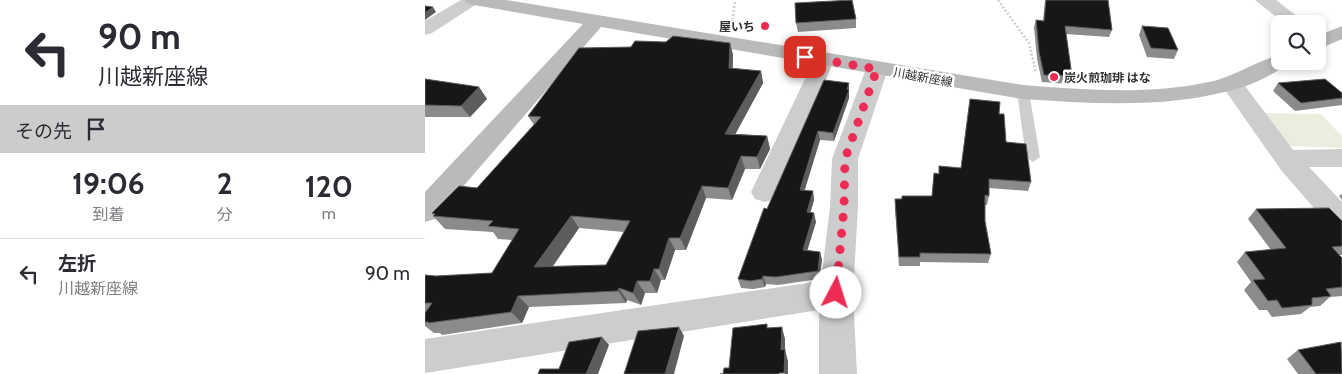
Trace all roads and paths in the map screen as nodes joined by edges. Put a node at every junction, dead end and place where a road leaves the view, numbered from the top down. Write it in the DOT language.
graph roads {
  1 [pos="474,0"];
  2 [pos="999,0"];
  3 [pos="1264,0"];
  4 [pos="1286,15"];
  5 [pos="596,22"];
  6 [pos="425,29"];
  7 [pos="1342,32"];
  8 [pos="1326,38"];
  9 [pos="824,60"];
  10 [pos="1271,65"];
  11 [pos="877,69"];
  12 [pos="1231,83"];
  13 [pos="1032,93"];
  14 [pos="1033,157"];
  15 [pos="1342,158"];
  16 [pos="1286,159"];
  17 [pos="765,192"];
  18 [pos="425,211"];
  19 [pos="1342,221"];
  20 [pos="836,293"];
  21 [pos="425,356"];
  22 [pos="838,374"];
  1 -- 5 [label="main road, 川越新座線"];
  1 -- 6 [label="street"];
  2 -- 13 [label="path"];
  3 -- 4 [label="street"];
  5 -- 9 [label="main road, 川越新座線"];
  5 -- 18 [label="main road"];
  7 -- 8 [label="main road"];
  9 -- 11 [label="main road, 川越新座線"];
  9 -- 17 [label="street"];
  10 -- 12 [label="main road, 川越新座線"];
  11 -- 13 [label="main road, 川越新座線"];
  11 -- 20 [label="street"];
  12 -- 13 [label="main road, 川越新座線"];
  12 -- 16 [label="street"];
  13 -- 14 [label="lane"];
  15 -- 16 [label="street"];
  16 -- 19 [label="street"];
  20 -- 21 [label="street"];
  20 -- 22 [label="street"];
}
